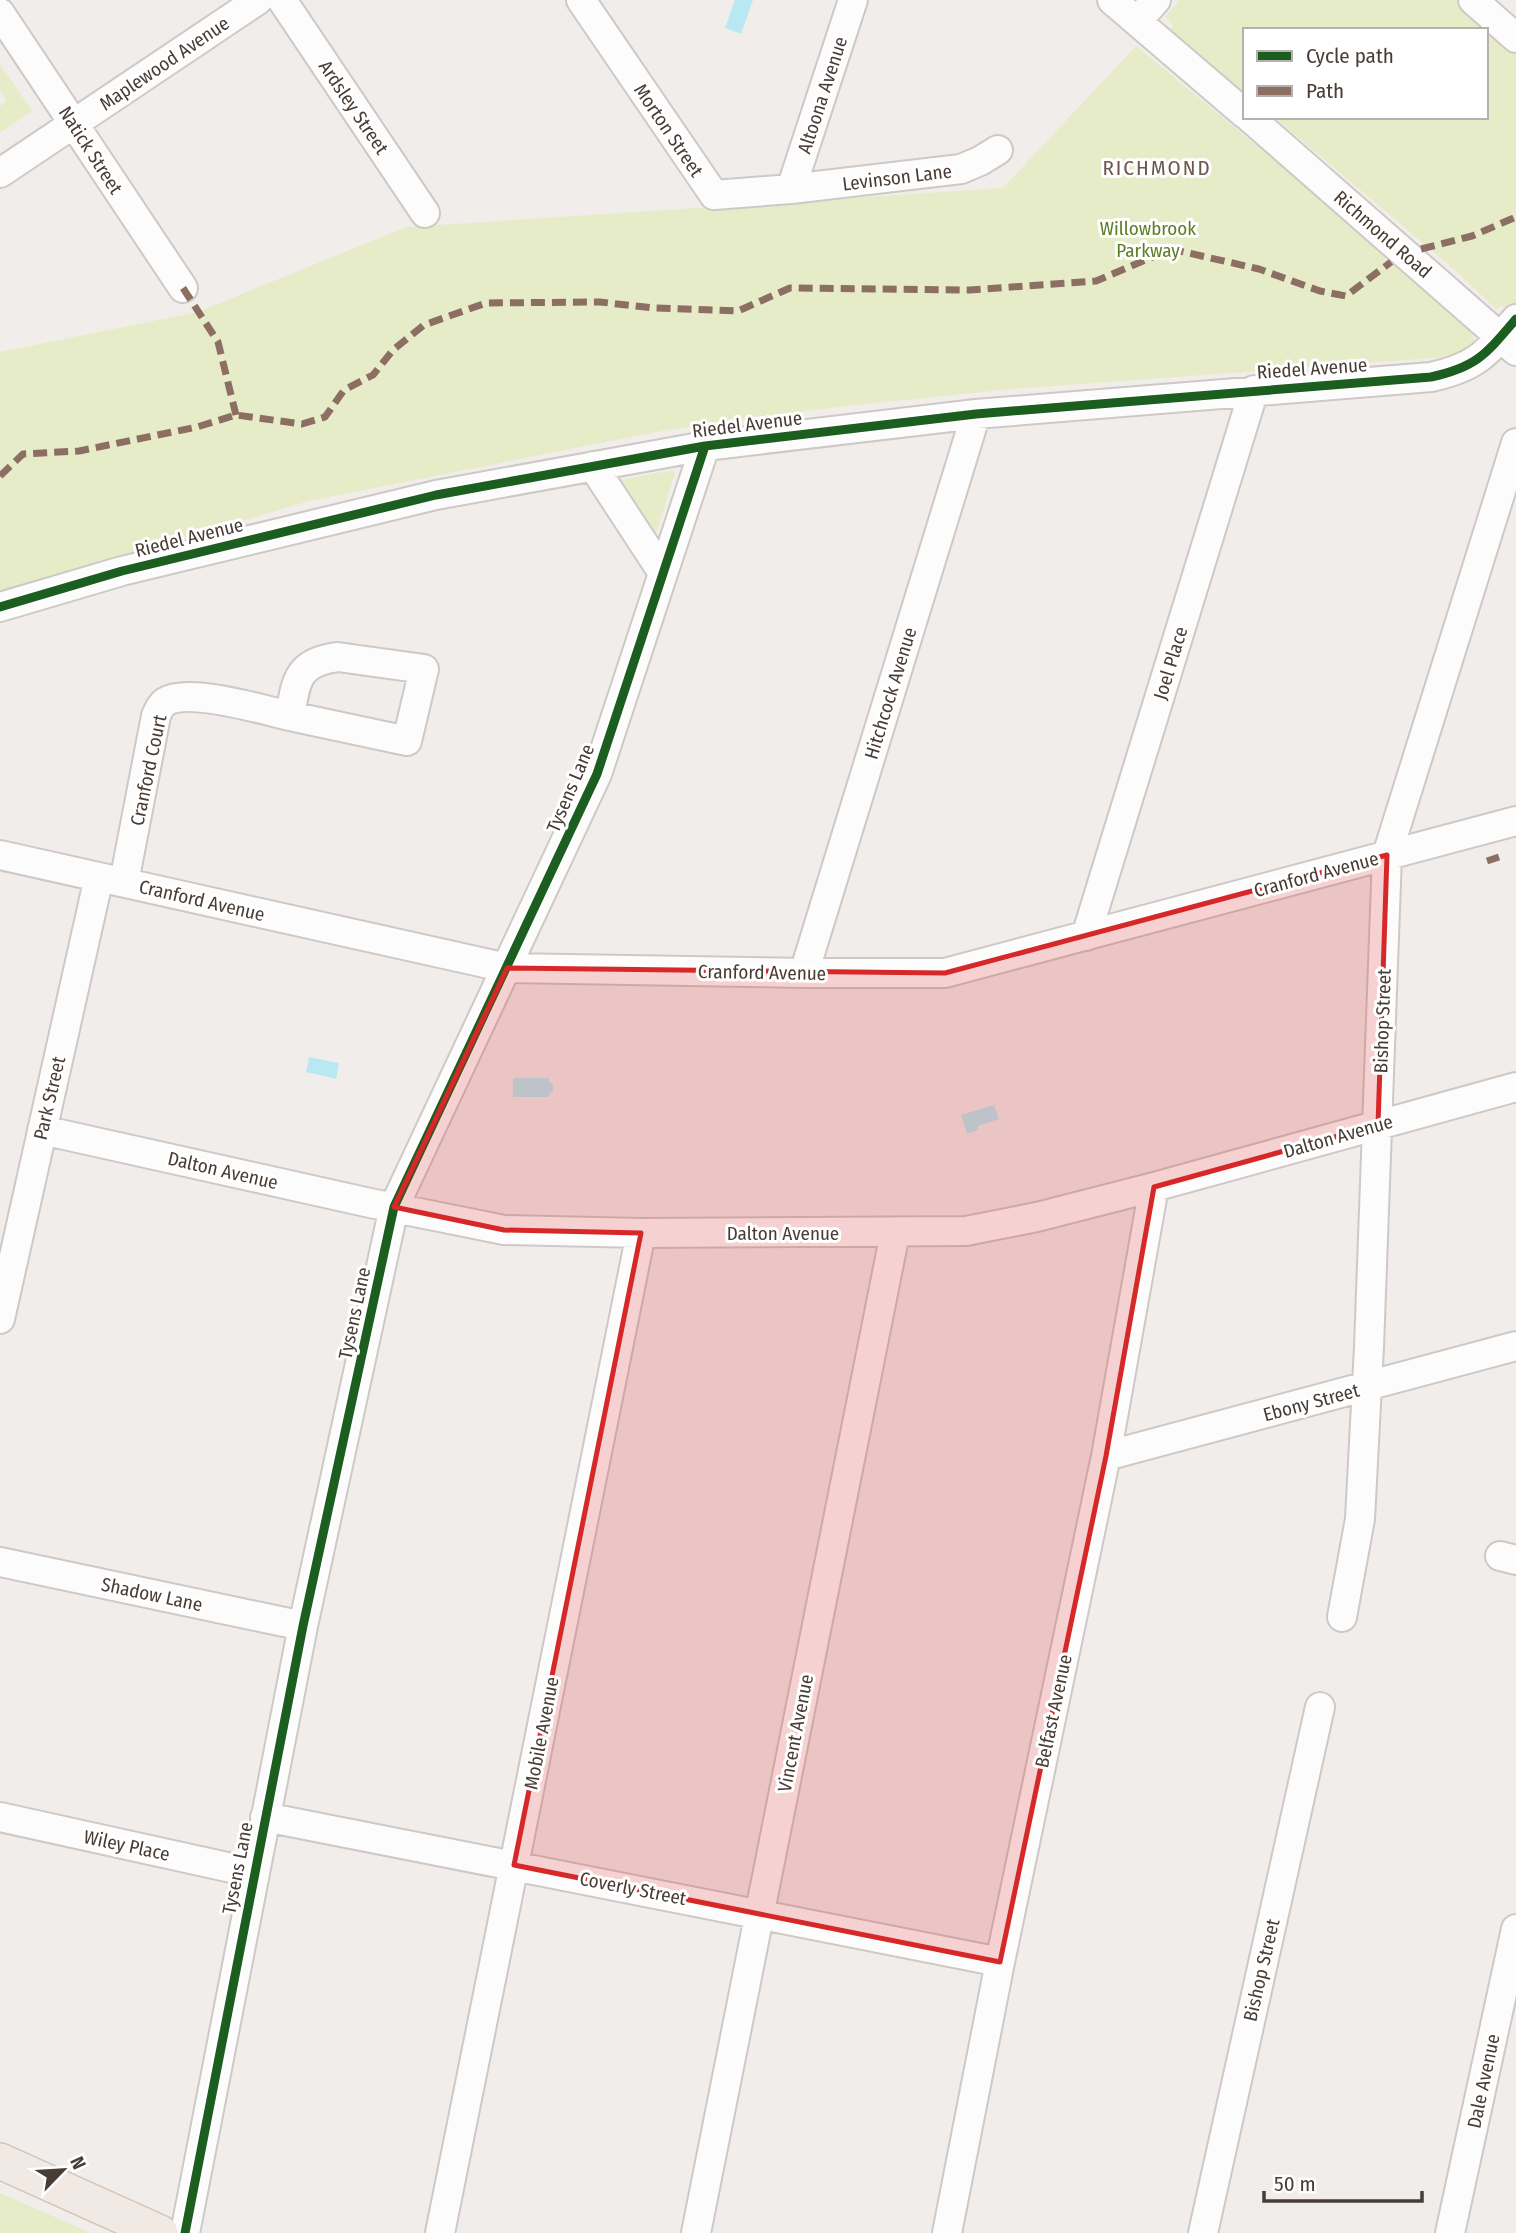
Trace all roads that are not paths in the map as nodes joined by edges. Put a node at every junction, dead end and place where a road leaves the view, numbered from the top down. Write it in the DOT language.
graph roads {
  1 [pos="258,0"];
  2 [pos="282,0"];
  3 [pos="581,0"];
  4 [pos="853,0"];
  5 [pos="1112,0"];
  6 [pos="1156,0"];
  7 [pos="1473,0"];
  8 [pos="0,13"];
  9 [pos="1138,21"];
  10 [pos="1516,38"];
  11 [pos="1243,112"];
  12 [pos="1251,119"];
  13 [pos="74,124"];
  14 [pos="998,150"];
  15 [pos="0,173"];
  16 [pos="791,189"];
  17 [pos="425,213"];
  18 [pos="183,288"];
  19 [pos="1511,336"];
  20 [pos="1254,390"];
  21 [pos="976,414"];
  22 [pos="1516,443"];
  23 [pos="705,446"];
  24 [pos="593,466"];
  25 [pos="663,573"];
  26 [pos="0,607"];
  27 [pos="290,716"];
  28 [pos="1516,821"];
  29 [pos="0,855"];
  30 [pos="1387,855"];
  31 [pos="112,880"];
  32 [pos="1086,936"];
  33 [pos="507,968"];
  34 [pos="804,973"];
  35 [pos="1516,1087"];
  36 [pos="1378,1125"];
  37 [pos="42,1130"];
  38 [pos="1154,1187"];
  39 [pos="394,1207"];
  40 [pos="640,1233"];
  41 [pos="895,1233"];
  42 [pos="0,1319"];
  43 [pos="1516,1346"];
  44 [pos="1368,1387"];
  45 [pos="1106,1456"];
  46 [pos="0,1562"];
  47 [pos="1342,1617"];
  48 [pos="303,1626"];
  49 [pos="1320,1707"];
  50 [pos="0,1817"];
  51 [pos="265,1817"];
  52 [pos="514,1865"];
  53 [pos="254,1873"];
  54 [pos="758,1913"];
  55 [pos="1516,1929"];
  56 [pos="1000,1962"];
  57 [pos="0,2161"];
  58 [pos="160,2233"];
  59 [pos="185,2233"];
  60 [pos="440,2233"];
  61 [pos="696,2233"];
  62 [pos="947,2233"];
  63 [pos="1203,2233"];
  64 [pos="1450,2233"];
  1 -- 13 [label="street, Maplewood Avenue"];
  2 -- 17 [label="street, Ardsley Street"];
  3 -- 16 [label="street, Morton Street"];
  4 -- 16 [label="street, Altoona Avenue"];
  5 -- 9 [label="street"];
  6 -- 9 [label="street"];
  7 -- 10 [label="street"];
  8 -- 13 [label="street, Natick Street"];
  9 -- 11 [label="street"];
  12 -- 19 [label="street, Richmond Road"];
  13 -- 15 [label="street, Maplewood Avenue"];
  13 -- 18 [label="street, Natick Street"];
  14 -- 16 [label="street, Levinson Lane"];
  19 -- 20 [label="street, Riedel Avenue"];
  20 -- 21 [label="street, Riedel Avenue"];
  20 -- 32 [label="street, Joel Place"];
  21 -- 23 [label="street, Riedel Avenue"];
  21 -- 34 [label="street, Hitchcock Avenue"];
  22 -- 30 [label="street, Bishop Street"];
  23 -- 24 [label="street, Riedel Avenue"];
  23 -- 25 [label="street, Tysens Lane"];
  24 -- 25 [label="street"];
  24 -- 26 [label="street, Riedel Avenue"];
  25 -- 33 [label="street, Tysens Lane"];
  27 -- 27 [label="street, Cranford Court"];
  27 -- 31 [label="street, Cranford Court"];
  28 -- 30 [label="street, Cranford Avenue"];
  29 -- 31 [label="street, Cranford Avenue"];
  30 -- 32 [label="street, Cranford Avenue"];
  30 -- 36 [label="street, Bishop Street"];
  31 -- 33 [label="street, Cranford Avenue"];
  31 -- 37 [label="street, Park Street"];
  32 -- 34 [label="street, Cranford Avenue"];
  33 -- 34 [label="street, Cranford Avenue"];
  33 -- 39 [label="street, Tysens Lane"];
  35 -- 36 [label="street, Dalton Avenue"];
  36 -- 38 [label="street, Dalton Avenue"];
  36 -- 44 [label="street, Bishop Street"];
  37 -- 39 [label="street, Dalton Avenue"];
  37 -- 42 [label="street, Park Street"];
  38 -- 41 [label="street, Dalton Avenue"];
  38 -- 45 [label="street, Belfast Avenue"];
  39 -- 40 [label="street, Dalton Avenue"];
  39 -- 48 [label="street, Tysens Lane"];
  40 -- 41 [label="street, Dalton Avenue"];
  40 -- 52 [label="street, Mobile Avenue"];
  41 -- 54 [label="street, Vincent Avenue"];
  43 -- 44 [label="street, Ebony Street"];
  44 -- 45 [label="street, Ebony Street"];
  44 -- 47 [label="street, Bishop Street"];
  45 -- 56 [label="street, Belfast Avenue"];
  46 -- 48 [label="street, Shadow Lane"];
  48 -- 51 [label="street, Tysens Lane"];
  49 -- 63 [label="street, Bishop Street"];
  50 -- 53 [label="street, Wiley Place"];
  51 -- 52 [label="street, Coverly Street"];
  51 -- 53 [label="street, Tysens Lane"];
  52 -- 54 [label="street, Coverly Street"];
  52 -- 60 [label="street, Mobile Avenue"];
  53 -- 59 [label="street, Tysens Lane"];
  54 -- 56 [label="street, Coverly Street"];
  54 -- 61 [label="street, Vincent Avenue"];
  55 -- 64 [label="street, Dale Avenue"];
  56 -- 62 [label="street, Belfast Avenue"];
  57 -- 58 [label="main road"];
}
